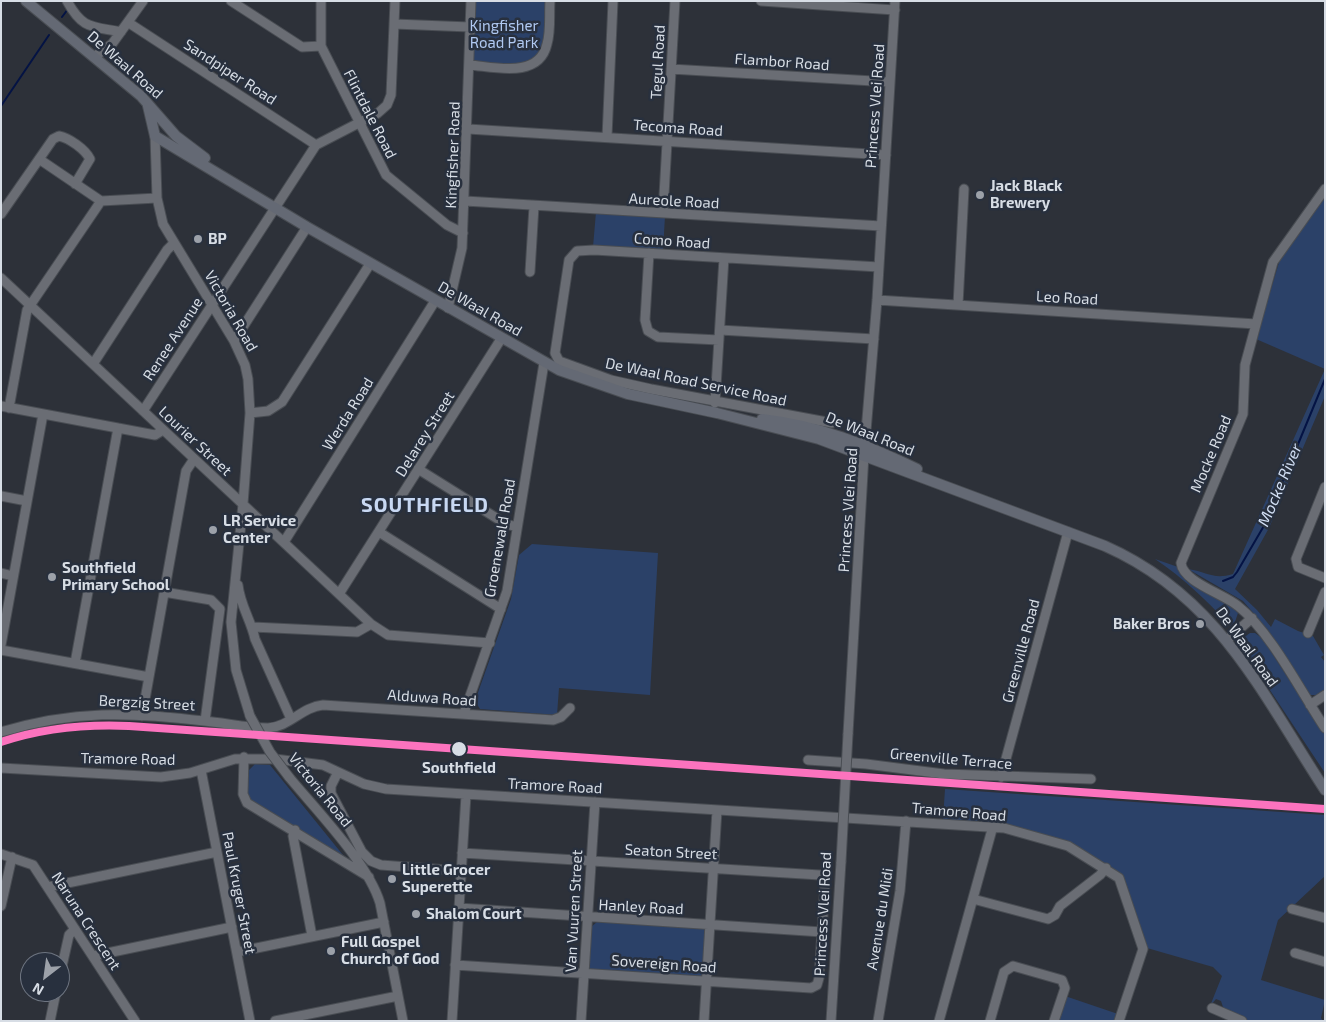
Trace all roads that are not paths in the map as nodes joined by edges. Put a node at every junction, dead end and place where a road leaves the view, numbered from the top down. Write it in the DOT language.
graph roads {
  1 [pos="67,1"];
  2 [pos="143,1"];
  3 [pos="232,1"];
  4 [pos="322,1"];
  5 [pos="395,1"];
  6 [pos="471,1"];
  7 [pos="550,1"];
  8 [pos="613,1"];
  9 [pos="675,1"];
  10 [pos="761,1"];
  11 [pos="28,2"];
  12 [pos="895,6"];
  13 [pos="128,23"];
  14 [pos="394,24"];
  15 [pos="470,27"];
  16 [pos="121,32"];
  17 [pos="321,46"];
  18 [pos="94,57"];
  19 [pos="470,65"];
  20 [pos="672,69"];
  21 [pos="890,82"];
  22 [pos="146,101"];
  23 [pos="358,122"];
  24 [pos="468,129"];
  25 [pos="172,133"];
  26 [pos="156,136"];
  27 [pos="607,137"];
  28 [pos="668,141"];
  29 [pos="316,145"];
  30 [pos="886,154"];
  31 [pos="39,159"];
  32 [pos="75,184"];
  33 [pos="245,189"];
  34 [pos="964,189"];
  35 [pos="1325,189"];
  36 [pos="157,198"];
  37 [pos="101,201"];
  38 [pos="465,201"];
  39 [pos="534,206"];
  40 [pos="274,207"];
  41 [pos="663,213"];
  42 [pos="1,214"];
  43 [pos="881,226"];
  44 [pos="306,227"];
  45 [pos="463,233"];
  46 [pos="174,243"];
  47 [pos="649,253"];
  48 [pos="724,258"];
  49 [pos="370,264"];
  50 [pos="879,267"];
  51 [pos="530,272"];
  52 [pos="1,278"];
  53 [pos="877,300"];
  54 [pos="436,301"];
  55 [pos="30,305"];
  56 [pos="212,305"];
  57 [pos="958,305"];
  58 [pos="448,308"];
  59 [pos="1256,324"];
  60 [pos="720,330"];
  61 [pos="501,339"];
  62 [pos="874,339"];
  63 [pos="719,340"];
  64 [pos="234,341"];
  65 [pos="556,359"];
  66 [pos="544,363"];
  67 [pos="93,364"];
  68 [pos="5,407"];
  69 [pos="716,408"];
  70 [pos="144,411"];
  71 [pos="250,413"];
  72 [pos="43,414"];
  73 [pos="832,423"];
  74 [pos="118,428"];
  75 [pos="163,430"];
  76 [pos="864,450"];
  77 [pos="194,459"];
  78 [pos="418,469"];
  79 [pos="1325,487"];
  80 [pos="1,496"];
  81 [pos="27,501"];
  82 [pos="243,504"];
  83 [pos="518,527"];
  84 [pos="379,532"];
  85 [pos="1068,532"];
  86 [pos="284,542"];
  87 [pos="1,574"];
  88 [pos="237,575"];
  89 [pos="13,576"];
  90 [pos="1325,578"];
  91 [pos="164,592"];
  92 [pos="1325,592"];
  93 [pos="340,594"];
  94 [pos="501,609"];
  95 [pos="1252,618"];
  96 [pos="371,624"];
  97 [pos="253,627"];
  98 [pos="1308,632"];
  99 [pos="1227,640"];
  100 [pos="490,642"];
  101 [pos="1,644"];
  102 [pos="1,650"];
  103 [pos="75,663"];
  104 [pos="149,677"];
  105 [pos="1325,695"];
  106 [pos="1310,705"];
  107 [pos="570,708"];
  108 [pos="464,714"];
  109 [pos="142,716"];
  110 [pos="291,719"];
  111 [pos="205,721"];
  112 [pos="1325,728"];
  113 [pos="1,732"];
  114 [pos="244,758"];
  115 [pos="808,760"];
  116 [pos="1,768"];
  117 [pos="201,770"];
  118 [pos="338,772"];
  119 [pos="1001,777"];
  120 [pos="1091,779"];
  121 [pos="1325,790"];
  122 [pos="466,795"];
  123 [pos="595,802"];
  124 [pos="717,810"];
  125 [pos="906,821"];
  126 [pos="993,826"];
  127 [pos="295,830"];
  128 [pos="217,852"];
  129 [pos="462,853"];
  130 [pos="1,854"];
  131 [pos="12,857"];
  132 [pos="591,861"];
  133 [pos="713,868"];
  134 [pos="1106,868"];
  135 [pos="461,871"];
  136 [pos="369,877"];
  137 [pos="48,887"];
  138 [pos="974,900"];
  139 [pos="1,906"];
  140 [pos="459,908"];
  141 [pos="1292,909"];
  142 [pos="588,917"];
  143 [pos="1325,918"];
  144 [pos="384,922"];
  145 [pos="708,924"];
  146 [pos="232,927"];
  147 [pos="75,928"];
  148 [pos="822,932"];
  149 [pos="312,936"];
  150 [pos="65,952"];
  151 [pos="237,952"];
  152 [pos="1295,953"];
  153 [pos="93,956"];
  154 [pos="1325,962"];
  155 [pos="455,965"];
  156 [pos="584,973"];
  157 [pos="706,981"];
  158 [pos="398,996"];
  159 [pos="54,1002"];
  160 [pos="1212,1008"];
  161 [pos="130,1018"];
  162 [pos="50,1021"];
  163 [pos="250,1021"];
  164 [pos="275,1021"];
  165 [pos="403,1021"];
  166 [pos="452,1021"];
  167 [pos="581,1021"];
  168 [pos="704,1021"];
  169 [pos="831,1021"];
  170 [pos="878,1021"];
  171 [pos="939,1021"];
  172 [pos="990,1021"];
  173 [pos="1054,1021"];
  174 [pos="1119,1021"];
  175 [pos="1242,1021"];
  1 -- 16 [label="street"];
  2 -- 13 [label="street"];
  3 -- 17 [label="street"];
  4 -- 17 [label="street, Flintdale Road"];
  5 -- 14 [label="street"];
  6 -- 15 [label="street, Kingfisher Road"];
  7 -- 19 [label="street"];
  8 -- 27 [label="street"];
  9 -- 20 [label="street, Tegul Road"];
  10 -- 12 [label="street"];
  11 -- 18 [label="main road, De Waal Road"];
  12 -- 21 [label="street, Princess Vlei Road"];
  13 -- 16 [label="street"];
  13 -- 29 [label="street, Sandpiper Road"];
  14 -- 15 [label="street"];
  14 -- 23 [label="street"];
  15 -- 19 [label="street, Kingfisher Road"];
  16 -- 18 [label="street"];
  17 -- 23 [label="street, Flintdale Road"];
  18 -- 22 [label="main road, De Waal Road"];
  19 -- 24 [label="street, Kingfisher Road"];
  20 -- 21 [label="street, Flambor Road"];
  20 -- 28 [label="street, Tegul Road"];
  21 -- 30 [label="street, Princess Vlei Road"];
  22 -- 25 [label="main road, De Waal Road"];
  22 -- 26 [label="main road, Victoria Road"];
  23 -- 29 [label="street"];
  23 -- 45 [label="street, Flintdale Road"];
  24 -- 27 [label="street, Tecoma Road"];
  24 -- 38 [label="street, Kingfisher Road"];
  25 -- 26 [label="main road"];
  25 -- 33 [label="main road, De Waal Road"];
  26 -- 33 [label="main road, De Waal Road"];
  26 -- 36 [label="street, Victoria Road"];
  27 -- 28 [label="street, Tecoma Road"];
  28 -- 30 [label="street, Tecoma Road"];
  28 -- 41 [label="street, Tegul Road"];
  29 -- 40 [label="street, Renee Avenue"];
  30 -- 43 [label="street, Princess Vlei Road"];
  31 -- 32 [label="street"];
  31 -- 32 [label="street"];
  31 -- 42 [label="street"];
  32 -- 37 [label="street"];
  33 -- 40 [label="main road, De Waal Road"];
  34 -- 57 [label="street"];
  35 -- 59 [label="street, Mocke Road"];
  36 -- 37 [label="street"];
  36 -- 46 [label="street, Victoria Road"];
  37 -- 55 [label="street"];
  38 -- 39 [label="street, Aureole Road"];
  38 -- 45 [label="street, Kingfisher Road"];
  39 -- 41 [label="street, Aureole Road"];
  39 -- 51 [label="street"];
  40 -- 44 [label="main road, De Waal Road"];
  40 -- 56 [label="street, Renee Avenue"];
  41 -- 43 [label="street, Aureole Road"];
  43 -- 50 [label="street, Princess Vlei Road"];
  44 -- 49 [label="main road, De Waal Road"];
  44 -- 64 [label="street"];
  45 -- 58 [label="street, Kingfisher Road"];
  46 -- 56 [label="street, Victoria Road"];
  46 -- 67 [label="street"];
  47 -- 48 [label="street, Como Road"];
  47 -- 63 [label="street"];
  47 -- 65 [label="street, Como Road"];
  48 -- 50 [label="street, Como Road"];
  48 -- 60 [label="street"];
  49 -- 54 [label="main road, De Waal Road"];
  49 -- 71 [label="street"];
  50 -- 53 [label="street, Princess Vlei Road"];
  52 -- 55 [label="street, Lourier Street"];
  53 -- 57 [label="street, Leo Road"];
  53 -- 62 [label="street, Princess Vlei Road"];
  54 -- 58 [label="main road, De Waal Road"];
  54 -- 86 [label="street, Werda Road"];
  55 -- 67 [label="street, Lourier Street"];
  55 -- 68 [label="street"];
  56 -- 64 [label="street, Victoria Road"];
  56 -- 70 [label="street, Renee Avenue"];
  57 -- 59 [label="street, Leo Road"];
  58 -- 61 [label="main road, De Waal Road"];
  59 -- 95 [label="street, Mocke Road"];
  60 -- 62 [label="street"];
  60 -- 63 [label="street"];
  61 -- 66 [label="main road, De Waal Road"];
  61 -- 78 [label="street, Delarey Street"];
  62 -- 76 [label="street, Princess Vlei Road"];
  63 -- 69 [label="street"];
  64 -- 71 [label="street, Victoria Road"];
  65 -- 69 [label="street, De Waal Road Service Road"];
  66 -- 69 [label="main road, De Waal Road"];
  66 -- 83 [label="street, Groenewald Road"];
  67 -- 70 [label="street, Lourier Street"];
  68 -- 72 [label="street"];
  69 -- 73 [label="street, De Waal Road Service Road"];
  69 -- 76 [label="main road, De Waal Road"];
  70 -- 75 [label="street, Lourier Street"];
  71 -- 82 [label="street, Victoria Road"];
  72 -- 74 [label="street"];
  72 -- 81 [label="street"];
  74 -- 75 [label="street"];
  74 -- 103 [label="street"];
  75 -- 77 [label="street, Lourier Street"];
  76 -- 85 [label="main road, De Waal Road"];
  76 -- 169 [label="street, Princess Vlei Road, bridge"];
  77 -- 82 [label="street, Lourier Street"];
  77 -- 91 [label="street"];
  78 -- 83 [label="street"];
  78 -- 84 [label="street, Delarey Street"];
  79 -- 90 [label="street"];
  80 -- 81 [label="street"];
  81 -- 89 [label="street"];
  82 -- 86 [label="street, Lourier Street"];
  82 -- 88 [label="street, Victoria Road"];
  83 -- 94 [label="street, Groenewald Road"];
  84 -- 93 [label="street, Delarey Street"];
  84 -- 94 [label="street"];
  85 -- 99 [label="main road, De Waal Road"];
  85 -- 119 [label="street, Greenville Road"];
  86 -- 93 [label="street, Lourier Street"];
  87 -- 89 [label="street"];
  88 -- 97 [label="street, Victoria Road"];
  88 -- 136 [label="street, Victoria Road, bridge"];
  89 -- 101 [label="street"];
  91 -- 104 [label="street"];
  91 -- 111 [label="street"];
  92 -- 98 [label="street"];
  93 -- 96 [label="street, Lourier Street"];
  94 -- 100 [label="street, Groenewald Road"];
  95 -- 99 [label="street"];
  95 -- 106 [label="street, Mocke Road"];
  96 -- 97 [label="street"];
  96 -- 100 [label="street, Lourier Street"];
  97 -- 110 [label="street, Victoria Road"];
  99 -- 121 [label="main road, De Waal Road"];
  100 -- 108 [label="street, Groenewald Road"];
  102 -- 103 [label="street"];
  103 -- 104 [label="street"];
  104 -- 109 [label="street"];
  105 -- 106 [label="street"];
  106 -- 112 [label="street, Mocke Road"];
  107 -- 108 [label="street, Alduwa Road"];
  108 -- 110 [label="street, Alduwa Road"];
  109 -- 111 [label="street, Bergzig Street"];
  109 -- 113 [label="street, Bergzig Street"];
  110 -- 111 [label="street, Bergzig Street"];
  114 -- 117 [label="street, Tramore Road"];
  114 -- 118 [label="street, Tramore Road"];
  114 -- 127 [label="street"];
  115 -- 119 [label="street, Greenville Terrace"];
  116 -- 117 [label="street, Tramore Road"];
  117 -- 128 [label="street, Paul Kruger Street"];
  118 -- 122 [label="street, Tramore Road"];
  118 -- 135 [label="street"];
  119 -- 120 [label="street, Greenville Terrace"];
  122 -- 123 [label="street, Tramore Road"];
  122 -- 129 [label="street"];
  123 -- 124 [label="street, Tramore Road"];
  123 -- 132 [label="street, Van Vuuren Street"];
  124 -- 125 [label="street, Tramore Road"];
  124 -- 133 [label="street"];
  125 -- 126 [label="street, Tramore Road"];
  125 -- 170 [label="street, Avenue du Midi"];
  126 -- 134 [label="street, Tramore Road"];
  126 -- 138 [label="street"];
  127 -- 136 [label="street"];
  127 -- 149 [label="street"];
  128 -- 137 [label="street"];
  128 -- 146 [label="street, Paul Kruger Street"];
  129 -- 132 [label="street, Seaton Street"];
  129 -- 135 [label="street"];
  130 -- 131 [label="street, Naruna Crescent"];
  131 -- 137 [label="street, Naruna Crescent"];
  131 -- 139 [label="street"];
  132 -- 133 [label="street, Seaton Street"];
  132 -- 142 [label="street, Van Vuuren Street"];
  133 -- 145 [label="street"];
  133 -- 148 [label="street, Seaton Street"];
  134 -- 138 [label="street"];
  134 -- 174 [label="street, Tramore Road"];
  135 -- 140 [label="street"];
  136 -- 144 [label="street, Victoria Road"];
  137 -- 147 [label="street, Naruna Crescent"];
  138 -- 171 [label="street"];
  140 -- 142 [label="street, Hanley Road"];
  140 -- 155 [label="street"];
  141 -- 143 [label="street"];
  142 -- 145 [label="street, Hanley Road"];
  142 -- 156 [label="street, Van Vuuren Street"];
  144 -- 149 [label="street"];
  144 -- 158 [label="street, Victoria Road"];
  145 -- 148 [label="street, Hanley Road"];
  145 -- 157 [label="street"];
  146 -- 151 [label="street, Paul Kruger Street"];
  146 -- 153 [label="street"];
  147 -- 150 [label="street"];
  147 -- 153 [label="street, Naruna Crescent"];
  148 -- 157 [label="street, Sovereign Road"];
  149 -- 151 [label="street"];
  151 -- 163 [label="street, Paul Kruger Street"];
  152 -- 154 [label="street"];
  153 -- 161 [label="street, Naruna Crescent"];
  155 -- 156 [label="street, Sovereign Road"];
  155 -- 166 [label="street"];
  156 -- 157 [label="street, Sovereign Road"];
  156 -- 167 [label="street, Van Vuuren Street"];
  157 -- 168 [label="street"];
  158 -- 164 [label="street"];
  158 -- 165 [label="street, Victoria Road"];
  159 -- 162 [label="street"];
  160 -- 175 [label="street"];
  172 -- 173 [label="street"];
}
